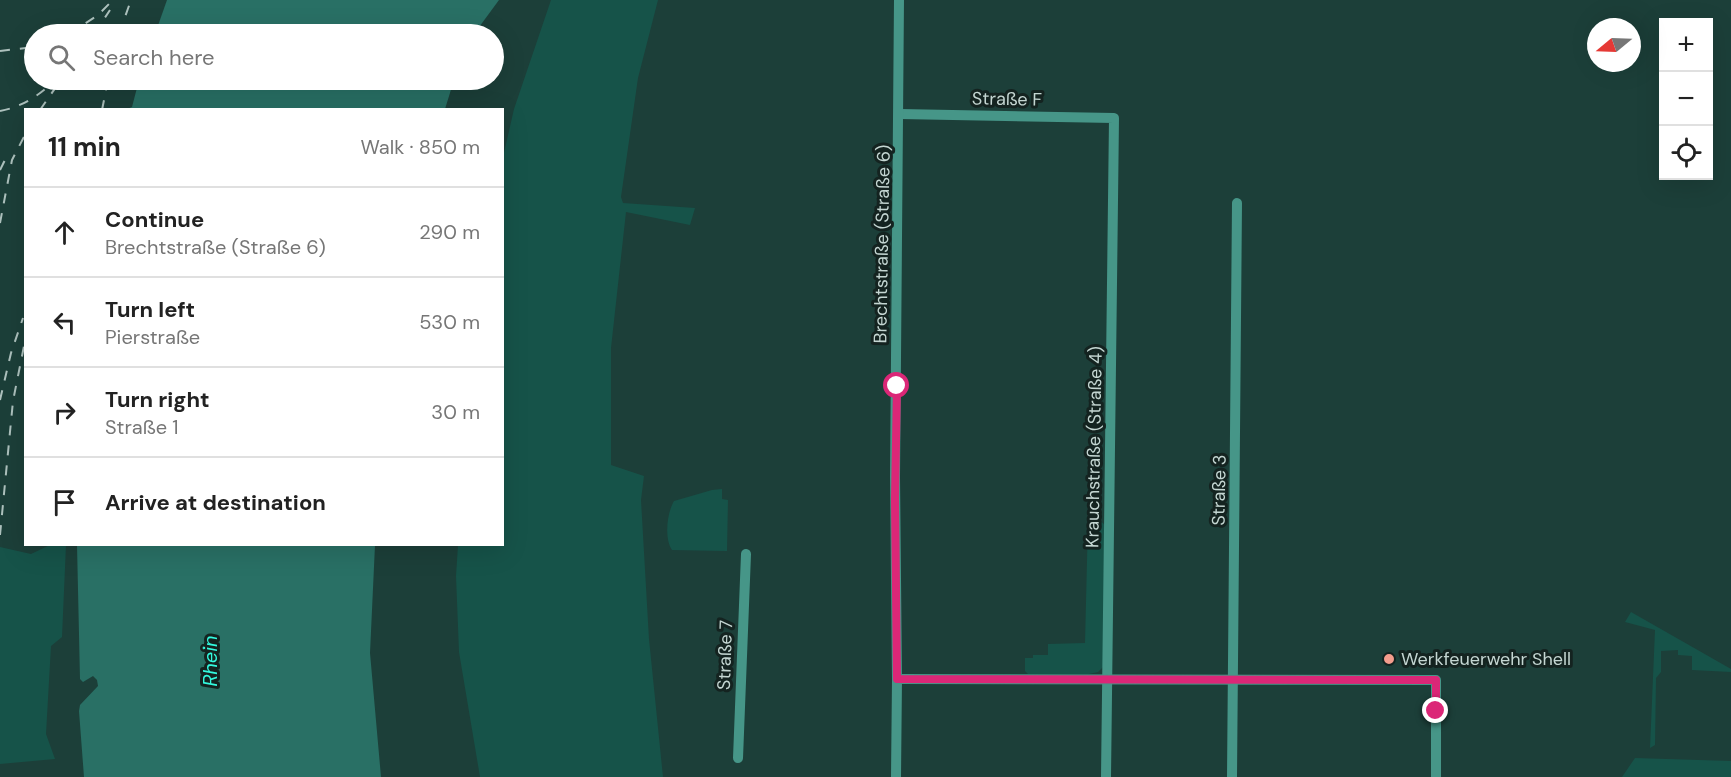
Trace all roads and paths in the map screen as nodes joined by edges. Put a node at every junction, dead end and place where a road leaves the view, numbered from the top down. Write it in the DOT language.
graph roads {
  1 [pos="899,0"];
  2 [pos="900,114"];
  3 [pos="1114,118"];
  4 [pos="1237,203"];
  5 [pos="746,554"];
  6 [pos="897,679"];
  7 [pos="1107,679"];
  8 [pos="1232,680"];
  9 [pos="738,758"];
  10 [pos="896,777"];
  11 [pos="1106,777"];
  12 [pos="1232,777"];
  13 [pos="1436,777"];
  1 -- 2 [label="street, Brechtstraße (Straße 6)"];
  2 -- 3 [label="street, Straße F"];
  2 -- 6 [label="street, Brechtstraße (Straße 6)"];
  3 -- 7 [label="street, Krauchstraße (Straße 4)"];
  4 -- 8 [label="street, Straße 3"];
  5 -- 9 [label="street, Straße 7"];
  6 -- 7 [label="street"];
  6 -- 10 [label="street, Brechtstraße (Straße 6)"];
  7 -- 8 [label="street"];
  7 -- 11 [label="street, Krauchstraße (Straße 4)"];
  8 -- 12 [label="street, Straße 3"];
  8 -- 13 [label="street"];
}
